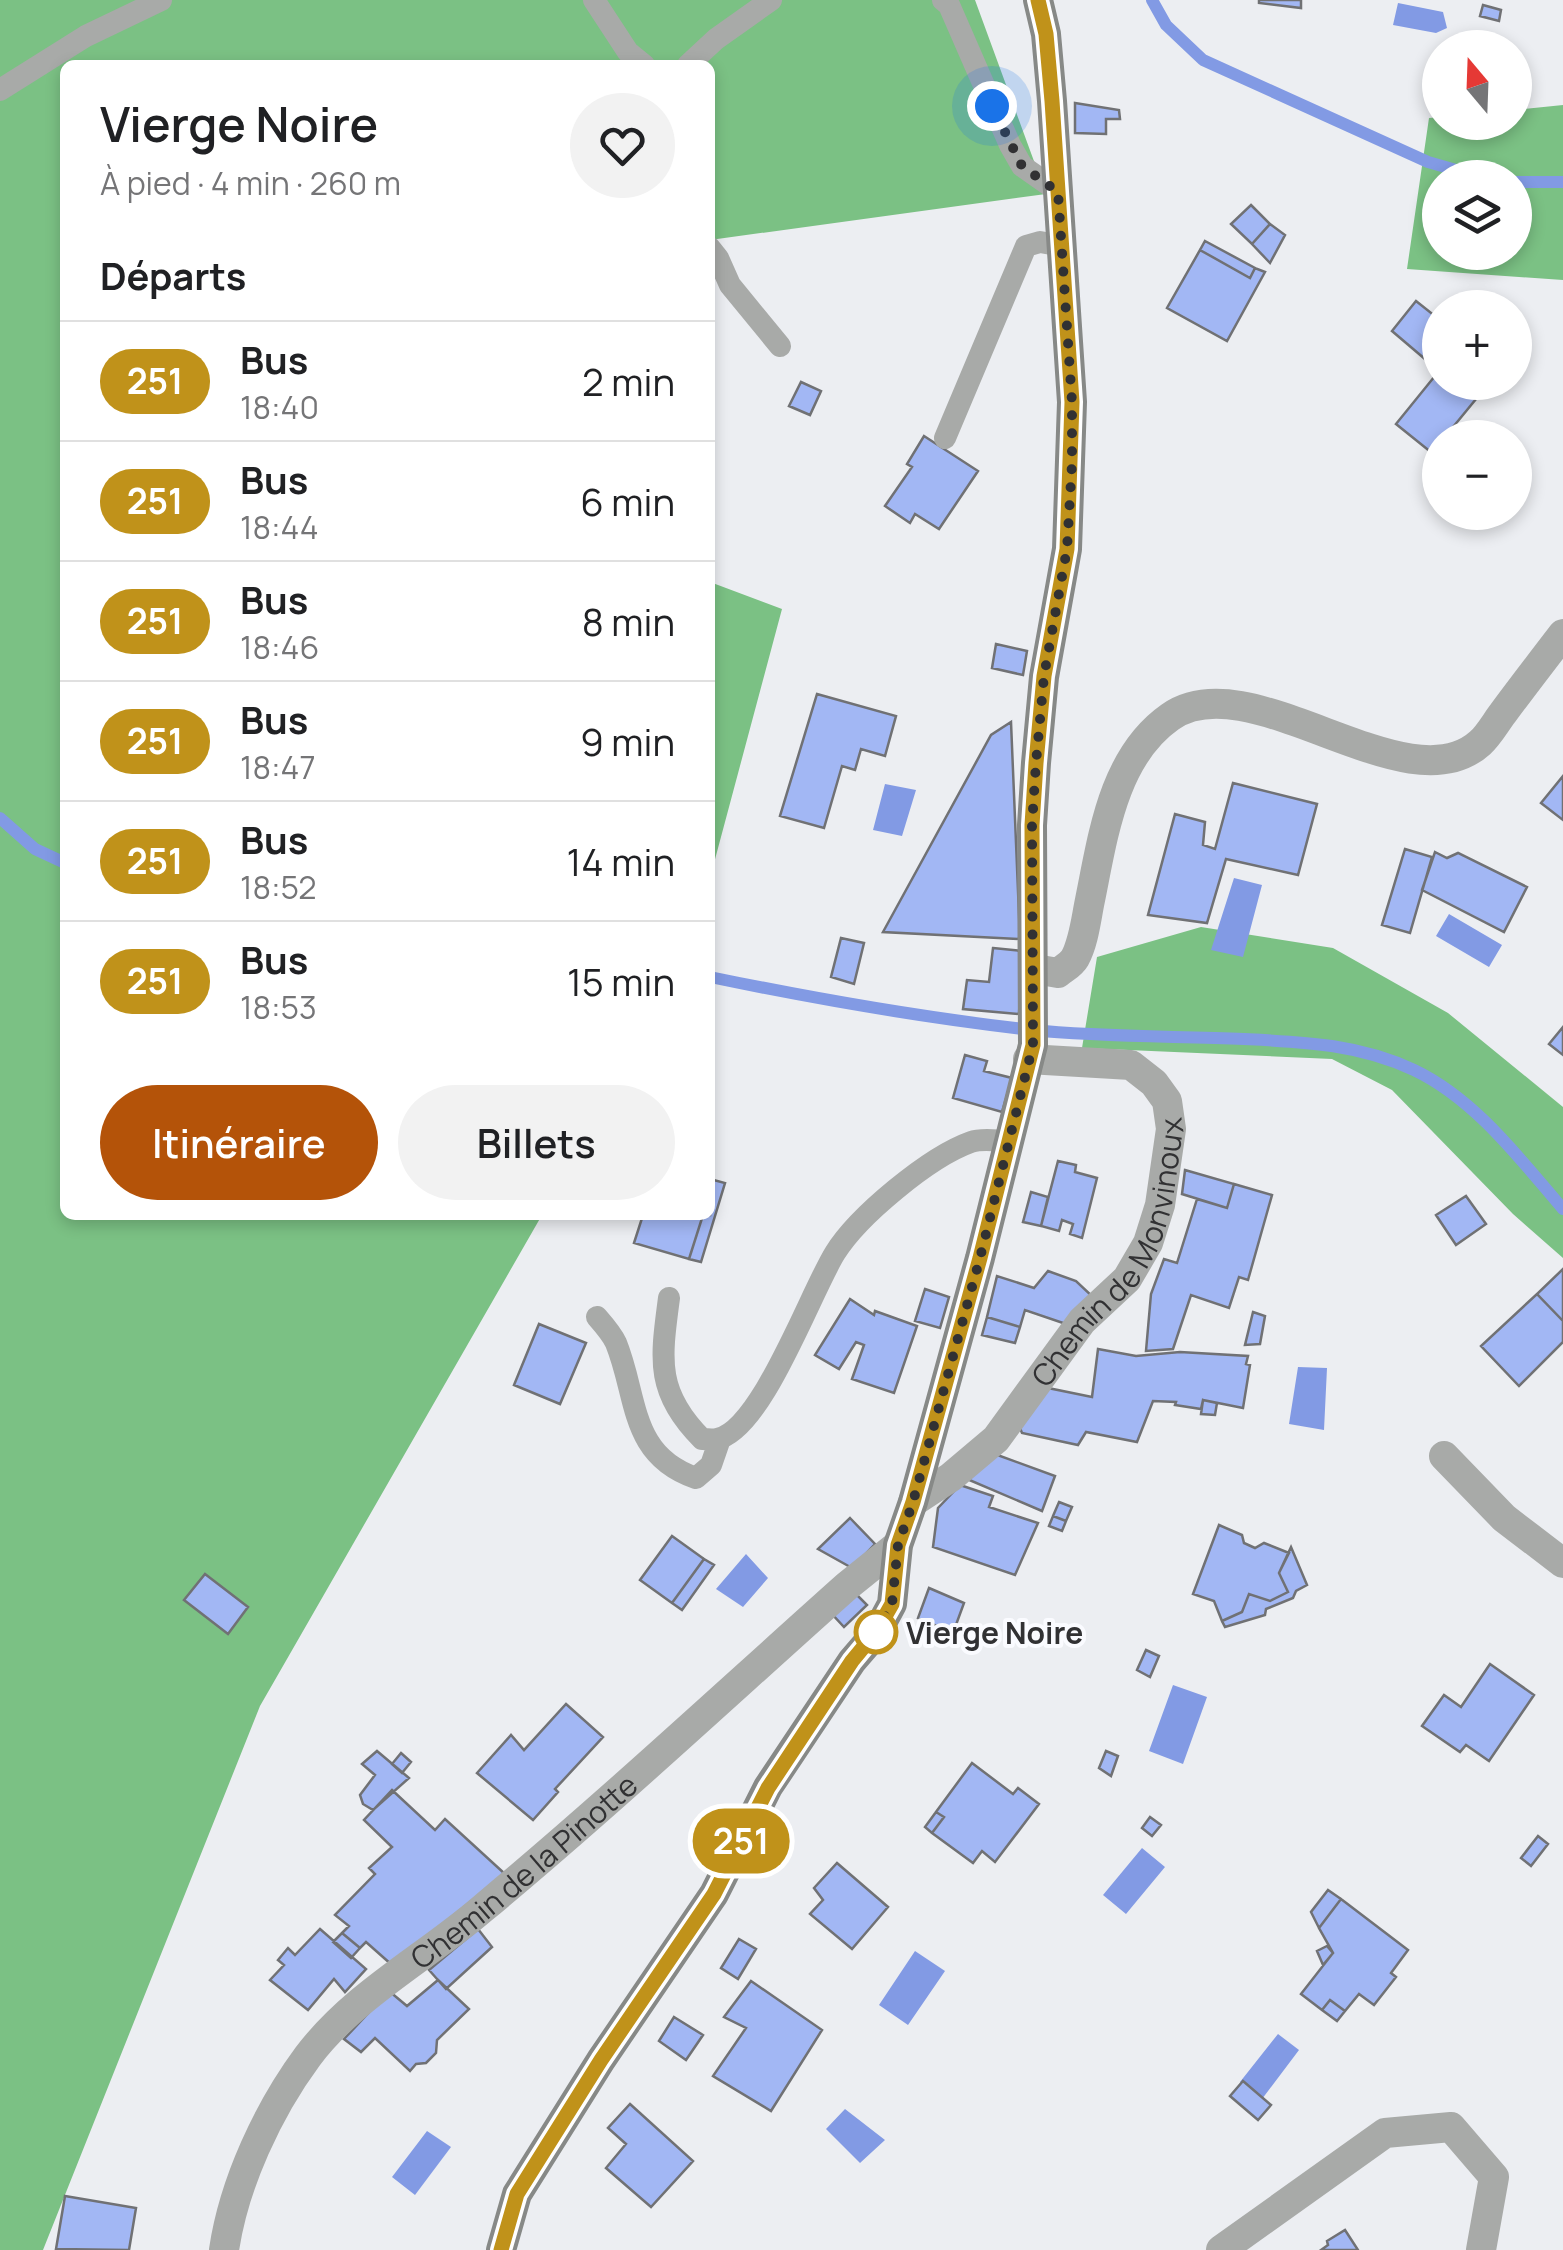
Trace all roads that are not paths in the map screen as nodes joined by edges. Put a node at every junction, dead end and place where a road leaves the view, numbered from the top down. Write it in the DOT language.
graph roads {
  1 [pos="161,0"];
  2 [pos="594,0"];
  3 [pos="771,0"];
  4 [pos="943,0"];
  5 [pos="1038,0"];
  6 [pos="638,60"];
  7 [pos="694,60"];
  8 [pos="0,90"];
  9 [pos="1058,192"];
  10 [pos="1063,246"];
  11 [pos="715,254"];
  12 [pos="780,346"];
  13 [pos="946,438"];
  14 [pos="1563,634"];
  15 [pos="1035,969"];
  16 [pos="1028,1059"];
  17 [pos="1009,1141"];
  18 [pos="669,1298"];
  19 [pos="598,1317"];
  20 [pos="720,1439"];
  21 [pos="1444,1456"];
  22 [pos="913,1502"];
  23 [pos="898,1545"];
  24 [pos="1563,1563"];
  25 [pos="224,2250"];
  26 [pos="501,2250"];
  27 [pos="1221,2250"];
  28 [pos="1481,2250"];
  1 -- 8 [label="lane"];
  2 -- 6 [label="lane"];
  3 -- 7 [label="lane"];
  4 -- 9 [label="lane"];
  5 -- 9 [label="street"];
  9 -- 10 [label="street"];
  10 -- 13 [label="lane"];
  10 -- 15 [label="street"];
  11 -- 12 [label="lane"];
  14 -- 15 [label="street"];
  15 -- 16 [label="street"];
  16 -- 17 [label="street"];
  16 -- 22 [label="street, Chemin de Monvinoux"];
  17 -- 20 [label="lane"];
  17 -- 22 [label="street"];
  18 -- 20 [label="lane"];
  19 -- 20 [label="lane"];
  21 -- 24 [label="street"];
  22 -- 23 [label="street"];
  23 -- 25 [label="street, Chemin de la Pinotte"];
  23 -- 26 [label="street"];
  27 -- 28 [label="street"];
}
